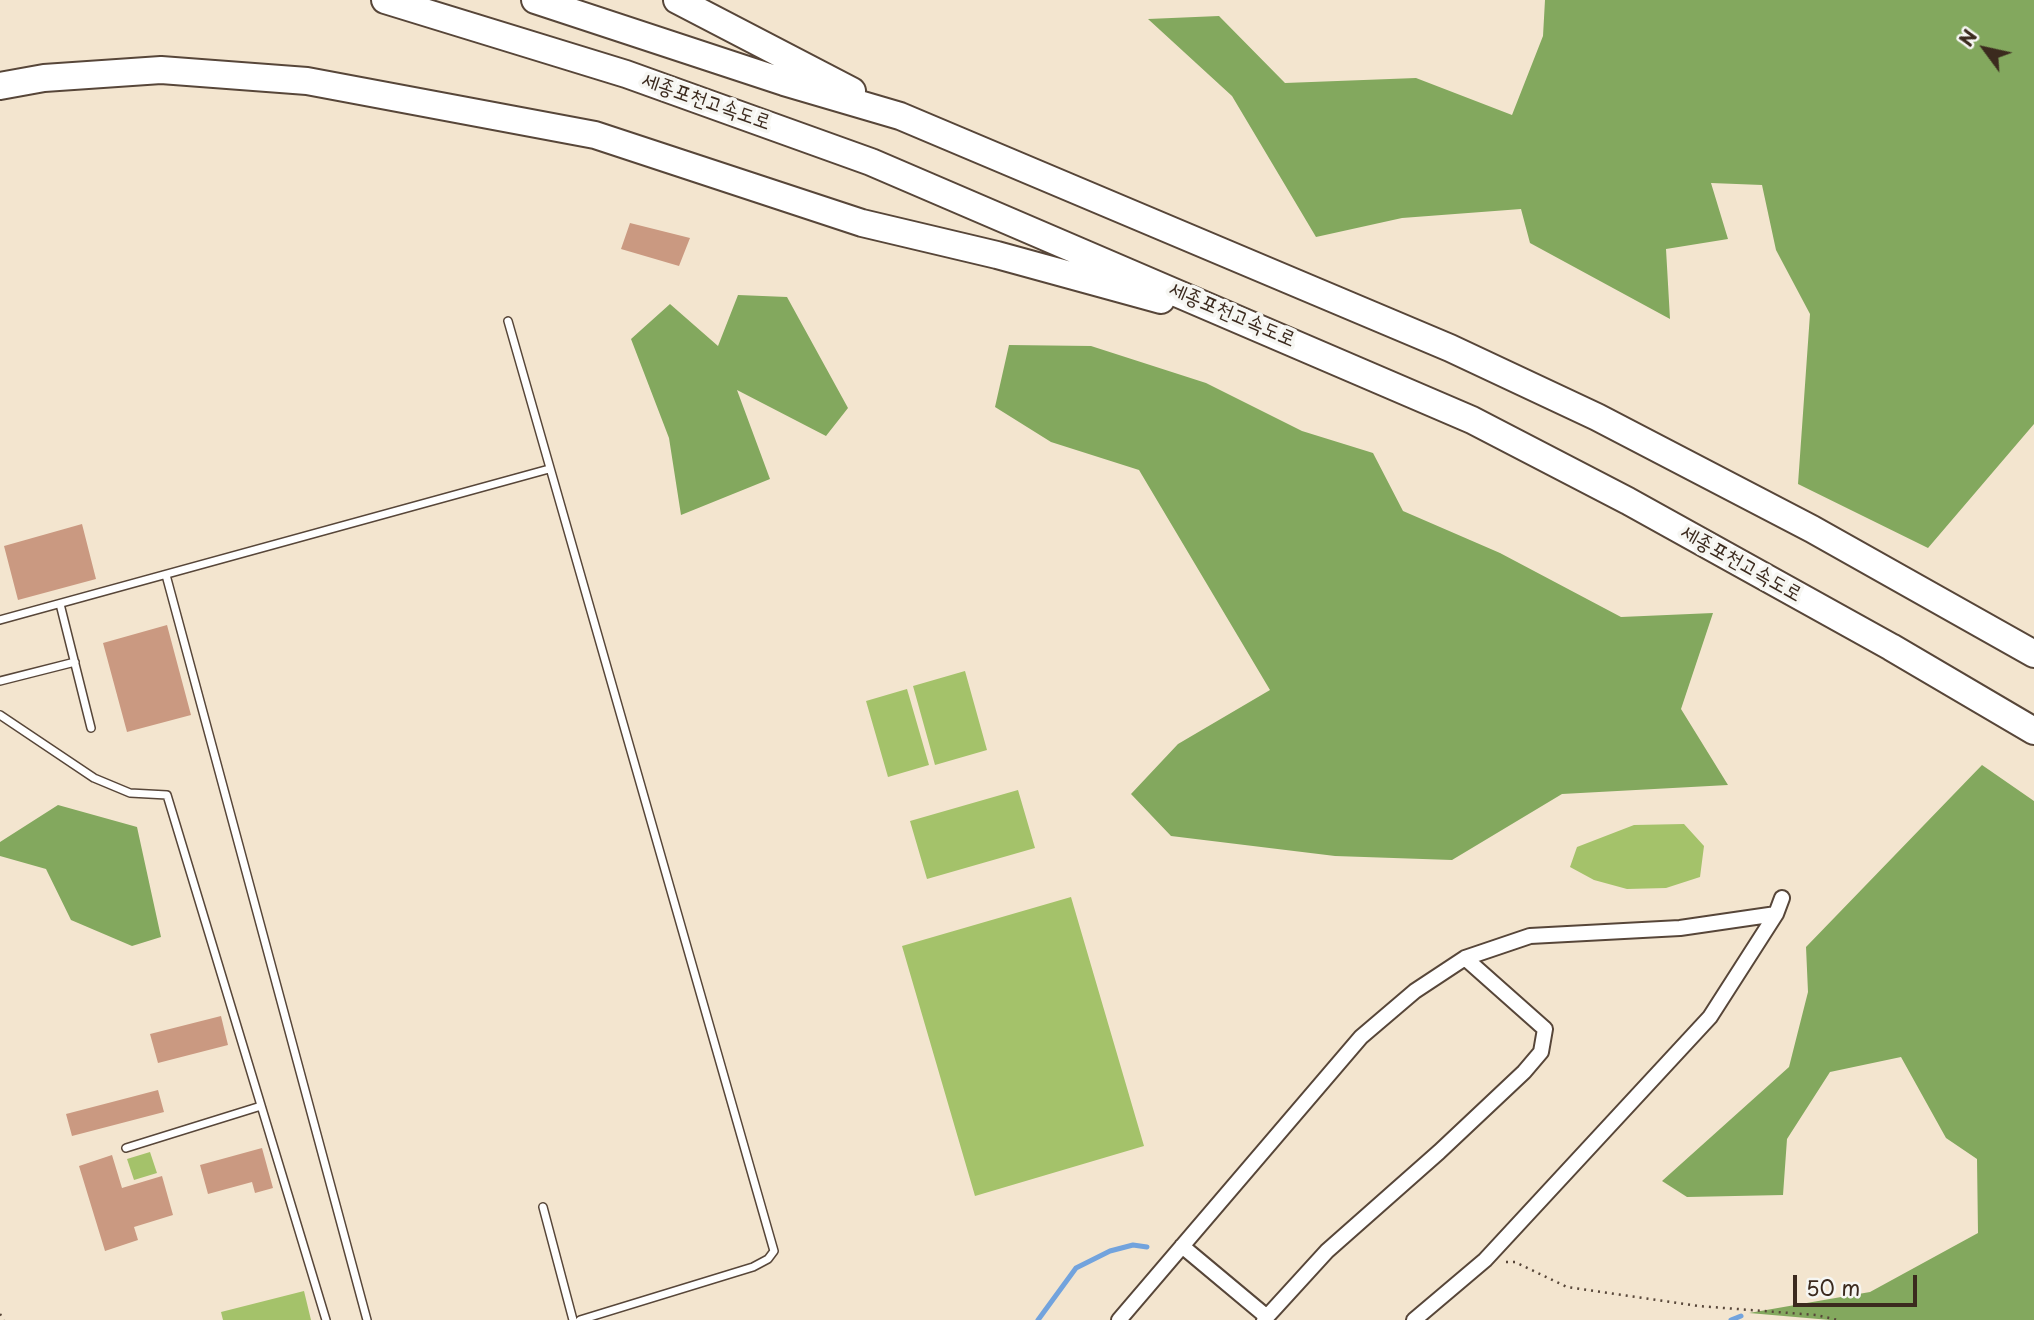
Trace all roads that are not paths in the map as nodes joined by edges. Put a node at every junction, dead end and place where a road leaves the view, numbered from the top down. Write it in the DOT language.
graph roads {
  1 [pos="385,0"];
  2 [pos="535,0"];
  3 [pos="677,0"];
  4 [pos="0,86"];
  5 [pos="900,116"];
  6 [pos="508,321"];
  7 [pos="1266,329"];
  8 [pos="550,469"];
  9 [pos="166,575"];
  10 [pos="60,604"];
  11 [pos="0,621"];
  12 [pos="2034,654"];
  13 [pos="75,662"];
  14 [pos="0,681"];
  15 [pos="0,715"];
  16 [pos="91,728"];
  17 [pos="2034,731"];
  18 [pos="1783,898"];
  19 [pos="1776,914"];
  20 [pos="1465,958"];
  21 [pos="261,1106"];
  22 [pos="126,1148"];
  23 [pos="543,1207"];
  24 [pos="1182,1246"];
  25 [pos="1265,1318"];
  26 [pos="326,1320"];
  27 [pos="367,1320"];
  28 [pos="573,1320"];
  29 [pos="580,1320"];
  30 [pos="1119,1320"];
  31 [pos="1414,1320"];
  1 -- 7 [label="highway, 세종포천고속도로"];
  2 -- 5 [label="highway, 세종포천고속도로"];
  3 -- 5 [label="highway"];
  4 -- 7 [label="highway"];
  5 -- 12 [label="highway, 세종포천고속도로"];
  6 -- 8 [label="lane"];
  7 -- 17 [label="highway, 세종포천고속도로"];
  8 -- 9 [label="lane"];
  8 -- 29 [label="lane"];
  9 -- 10 [label="lane"];
  9 -- 27 [label="lane"];
  10 -- 11 [label="lane"];
  10 -- 13 [label="lane"];
  13 -- 14 [label="lane"];
  13 -- 16 [label="lane"];
  15 -- 21 [label="lane"];
  18 -- 19 [label="street"];
  19 -- 20 [label="street"];
  19 -- 31 [label="street"];
  20 -- 24 [label="street"];
  20 -- 25 [label="street"];
  21 -- 22 [label="lane"];
  21 -- 26 [label="lane"];
  23 -- 28 [label="lane"];
  24 -- 25 [label="street"];
  24 -- 30 [label="street"];
}
